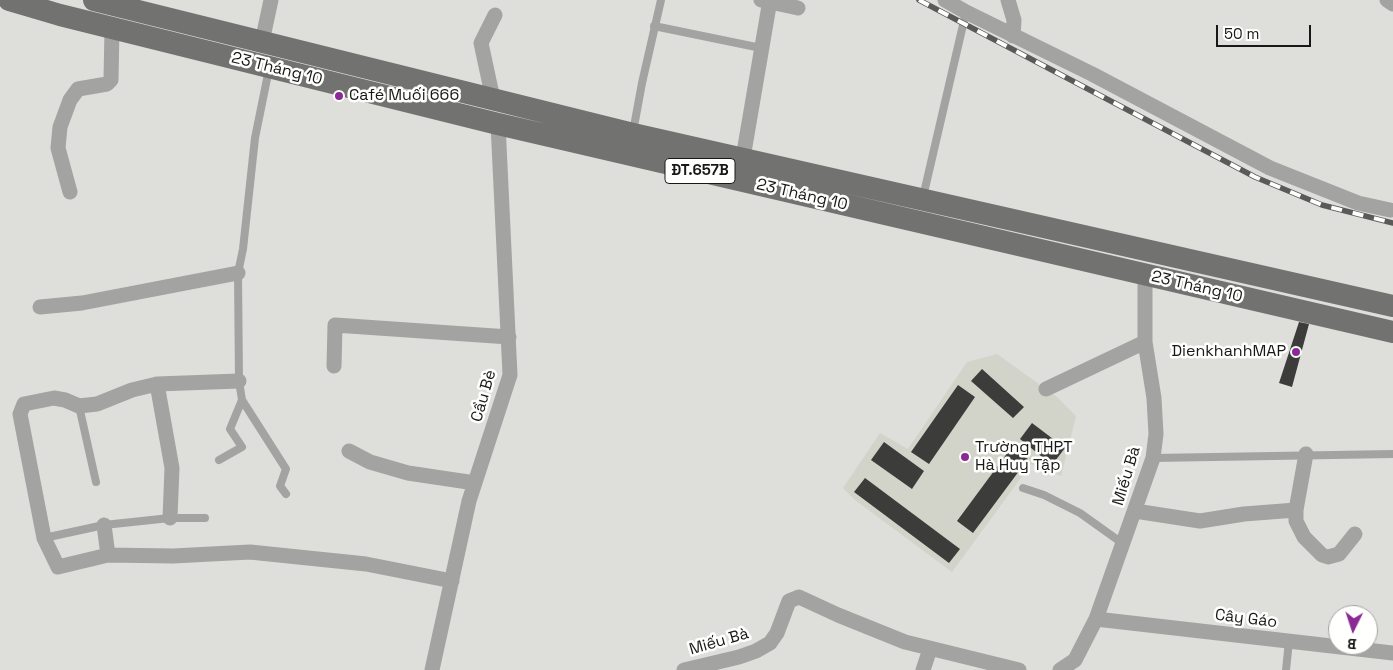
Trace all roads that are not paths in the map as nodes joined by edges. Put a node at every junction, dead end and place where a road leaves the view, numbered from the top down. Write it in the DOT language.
graph roads {
  1 [pos="9,0"];
  2 [pos="94,0"];
  3 [pos="270,0"];
  4 [pos="661,0"];
  5 [pos="945,0"];
  6 [pos="1008,0"];
  7 [pos="1387,0"];
  8 [pos="767,1"];
  9 [pos="1393,4"];
  10 [pos="798,8"];
  11 [pos="966,12"];
  12 [pos="495,15"];
  13 [pos="654,26"];
  14 [pos="112,28"];
  15 [pos="1013,36"];
  16 [pos="262,42"];
  17 [pos="761,48"];
  18 [pos="269,67"];
  19 [pos="493,99"];
  20 [pos="498,124"];
  21 [pos="633,134"];
  22 [pos="743,158"];
  23 [pos="70,192"];
  24 [pos="922,199"];
  25 [pos="1390,210"];
  26 [pos="1150,251"];
  27 [pos="238,273"];
  28 [pos="1145,275"];
  29 [pos="1393,306"];
  30 [pos="40,307"];
  31 [pos="1393,332"];
  32 [pos="509,337"];
  33 [pos="1145,342"];
  34 [pos="334,366"];
  35 [pos="239,381"];
  36 [pos="158,384"];
  37 [pos="1046,389"];
  38 [pos="242,400"];
  39 [pos="79,406"];
  40 [pos="349,451"];
  41 [pos="1306,454"];
  42 [pos="1393,454"];
  43 [pos="1153,458"];
  44 [pos="219,460"];
  45 [pos="96,482"];
  46 [pos="475,483"];
  47 [pos="1023,488"];
  48 [pos="286,494"];
  49 [pos="1296,510"];
  50 [pos="1135,511"];
  51 [pos="170,518"];
  52 [pos="205,518"];
  53 [pos="104,525"];
  54 [pos="1355,534"];
  55 [pos="44,538"];
  56 [pos="1122,543"];
  57 [pos="108,556"];
  58 [pos="452,581"];
  59 [pos="1096,619"];
  60 [pos="1289,641"];
  61 [pos="930,649"];
  62 [pos="1393,653"];
  63 [pos="1077,665"];
  64 [pos="432,670"];
  65 [pos="684,670"];
  66 [pos="923,670"];
  67 [pos="1019,670"];
  68 [pos="1060,670"];
  69 [pos="1286,670"];
  1 -- 14 [label="main road, 23 Tháng 10 / ĐT.657B"];
  2 -- 16 [label="main road, 23 Tháng 10 / ĐT.657B"];
  3 -- 16 [label="street"];
  4 -- 13 [label="lane"];
  5 -- 11 [label="street"];
  6 -- 15 [label="street"];
  7 -- 9 [label="street"];
  8 -- 10 [label="street"];
  8 -- 17 [label="street"];
  11 -- 15 [label="street"];
  11 -- 24 [label="lane"];
  12 -- 19 [label="street"];
  13 -- 17 [label="lane"];
  13 -- 21 [label="lane"];
  14 -- 18 [label="main road, 23 Tháng 10 / ĐT.657B"];
  14 -- 23 [label="street"];
  15 -- 25 [label="street"];
  16 -- 19 [label="main road, 23 Tháng 10 / ĐT.657B"];
  17 -- 22 [label="street"];
  18 -- 20 [label="main road, 23 Tháng 10 / ĐT.657B"];
  18 -- 27 [label="lane"];
  19 -- 20 [label="main road"];
  19 -- 21 [label="main road, 23 Tháng 10 / ĐT.657B"];
  20 -- 28 [label="main road, 23 Tháng 10 / ĐT.657B"];
  20 -- 32 [label="street, Cầu Bè"];
  21 -- 22 [label="main road, 23 Tháng 10 / ĐT.657B"];
  22 -- 24 [label="main road, 23 Tháng 10 / ĐT.657B"];
  24 -- 26 [label="main road, 23 Tháng 10 / ĐT.657B"];
  26 -- 28 [label="main road"];
  26 -- 29 [label="main road, 23 Tháng 10 / ĐT.657B"];
  27 -- 30 [label="street"];
  27 -- 35 [label="lane"];
  28 -- 31 [label="main road, 23 Tháng 10 / ĐT.657B"];
  28 -- 33 [label="street, Miếu Bà"];
  32 -- 34 [label="street"];
  32 -- 46 [label="street, Cầu Bè"];
  33 -- 37 [label="street"];
  33 -- 43 [label="street, Miếu Bà"];
  35 -- 36 [label="street"];
  35 -- 38 [label="lane"];
  36 -- 39 [label="street"];
  36 -- 51 [label="street"];
  38 -- 44 [label="lane"];
  38 -- 48 [label="lane"];
  39 -- 45 [label="lane"];
  39 -- 55 [label="street"];
  40 -- 46 [label="street"];
  41 -- 42 [label="lane"];
  41 -- 43 [label="lane"];
  41 -- 49 [label="street"];
  43 -- 50 [label="street, Miếu Bà"];
  46 -- 58 [label="street, Cầu Bè"];
  47 -- 56 [label="lane"];
  49 -- 50 [label="street"];
  49 -- 54 [label="street"];
  50 -- 56 [label="street, Miếu Bà"];
  51 -- 52 [label="lane"];
  51 -- 53 [label="lane"];
  53 -- 55 [label="lane"];
  53 -- 57 [label="street"];
  55 -- 57 [label="street"];
  56 -- 59 [label="street, Miếu Bà"];
  57 -- 58 [label="street"];
  58 -- 64 [label="street, Cầu Bè"];
  59 -- 60 [label="street, Cây Gáo"];
  59 -- 63 [label="street, Miếu Bà"];
  60 -- 62 [label="street, Cây Gáo"];
  60 -- 69 [label="lane"];
  61 -- 65 [label="street, Miếu Bà"];
  61 -- 66 [label="street"];
  61 -- 67 [label="street, Miếu Bà"];
  63 -- 68 [label="street, Miếu Bà"];
}
